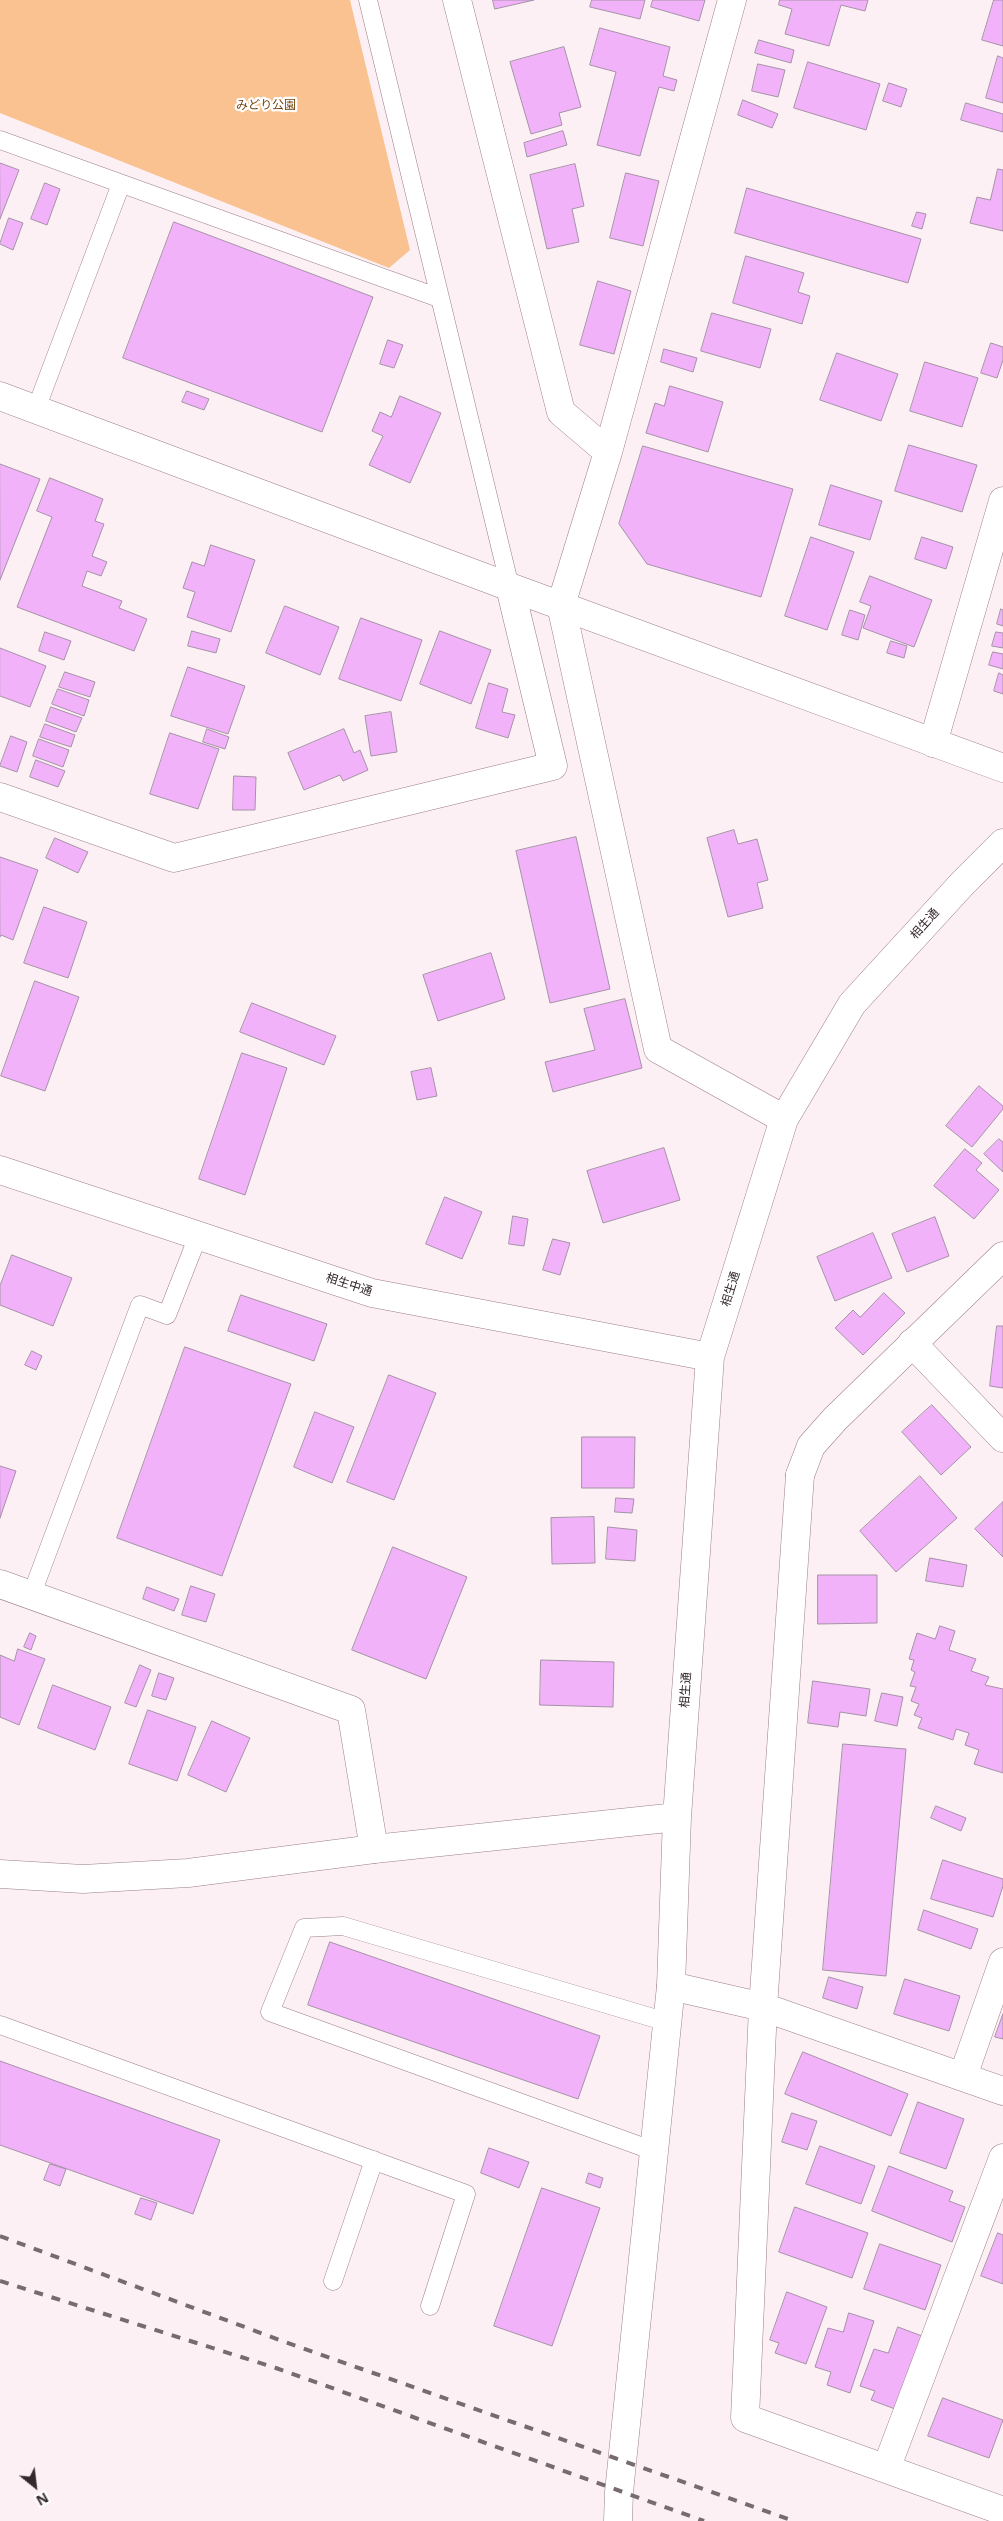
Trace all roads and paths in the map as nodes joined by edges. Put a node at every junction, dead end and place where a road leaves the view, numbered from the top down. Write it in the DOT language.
graph roads {
  1 [pos="368,0"];
  2 [pos="457,0"];
  3 [pos="732,0"];
  4 [pos="0,140"];
  5 [pos="122,184"];
  6 [pos="439,298"];
  7 [pos="0,396"];
  8 [pos="36,409"];
  9 [pos="608,452"];
  10 [pos="1003,501"];
  11 [pos="510,587"];
  12 [pos="561,606"];
  13 [pos="933,743"];
  14 [pos="1003,768"];
  15 [pos="0,797"];
  16 [pos="1003,843"];
  17 [pos="784,1119"];
  18 [pos="0,1170"];
  19 [pos="198,1236"];
  20 [pos="1003,1256"];
  21 [pos="912,1343"];
  22 [pos="710,1357"];
  23 [pos="1003,1438"];
  24 [pos="0,1584"];
  25 [pos="31,1596"];
  26 [pos="677,1816"];
  27 [pos="374,1849"];
  28 [pos="0,1874"];
  29 [pos="1003,1962"];
  30 [pos="671,1986"];
  31 [pos="763,2007"];
  32 [pos="667,2022"];
  33 [pos="0,2025"];
  34 [pos="963,2076"];
  35 [pos="1003,2091"];
  36 [pos="654,2151"];
  37 [pos="1003,2158"];
  38 [pos="374,2160"];
  39 [pos="333,2281"];
  40 [pos="430,2306"];
  41 [pos="886,2469"];
  42 [pos="1003,2511"];
  43 [pos="618,2521"];
  1 -- 6 [label="lane"];
  2 -- 9 [label="street"];
  3 -- 9 [label="street"];
  4 -- 5 [label="lane"];
  5 -- 6 [label="lane"];
  5 -- 8 [label="lane"];
  6 -- 11 [label="lane"];
  7 -- 8 [label="street"];
  8 -- 11 [label="street"];
  9 -- 12 [label="street"];
  10 -- 13 [label="street"];
  11 -- 12 [label="street"];
  11 -- 15 [label="street"];
  12 -- 13 [label="street"];
  12 -- 17 [label="street"];
  13 -- 14 [label="street"];
  16 -- 17 [label="street, 相生通"];
  17 -- 22 [label="street, 相生通"];
  18 -- 19 [label="street, 相生中通"];
  19 -- 22 [label="street, 相生中通"];
  19 -- 25 [label="lane"];
  20 -- 21 [label="street"];
  21 -- 23 [label="street"];
  21 -- 31 [label="street"];
  22 -- 26 [label="street, 相生通"];
  24 -- 25 [label="street"];
  25 -- 27 [label="street"];
  26 -- 27 [label="street"];
  26 -- 30 [label="street, 相生通"];
  27 -- 28 [label="street"];
  29 -- 34 [label="street"];
  30 -- 31 [label="street"];
  30 -- 32 [label="street, 相生通"];
  31 -- 34 [label="street"];
  31 -- 41 [label="street"];
  32 -- 36 [label="street, 相生通"];
  32 -- 36 [label="lane"];
  33 -- 38 [label="lane"];
  34 -- 35 [label="street"];
  36 -- 43 [label="street, 相生通"];
  37 -- 41 [label="street"];
  38 -- 39 [label="lane"];
  38 -- 40 [label="lane"];
  41 -- 42 [label="street"];
}
